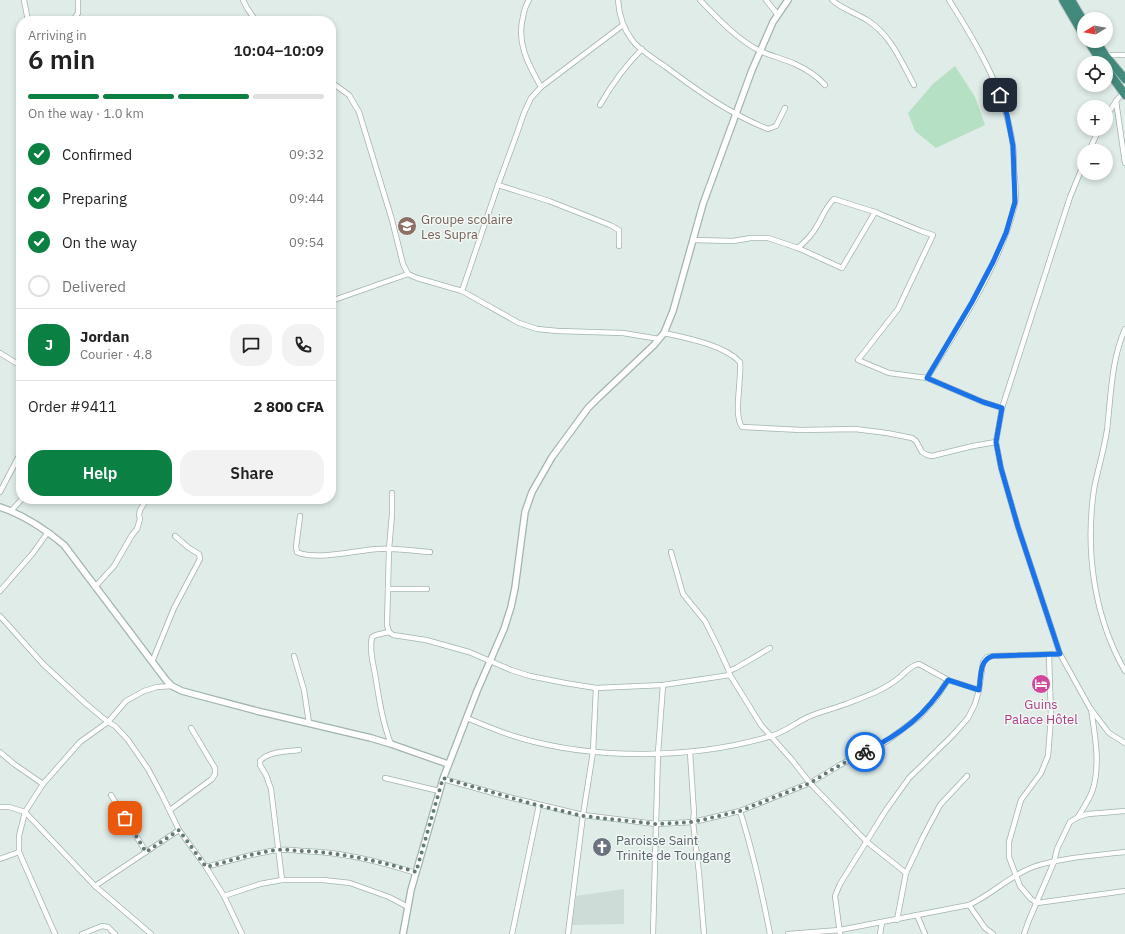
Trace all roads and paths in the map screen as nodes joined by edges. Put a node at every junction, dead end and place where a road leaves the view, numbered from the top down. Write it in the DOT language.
graph roads {
  1 [pos="24,0"];
  2 [pos="78,0"];
  3 [pos="243,0"];
  4 [pos="529,0"];
  5 [pos="618,0"];
  6 [pos="700,0"];
  7 [pos="766,0"];
  8 [pos="788,0"];
  9 [pos="832,0"];
  10 [pos="950,0"];
  11 [pos="1062,0"];
  12 [pos="1070,0"];
  13 [pos="1078,12"];
  14 [pos="778,14"];
  15 [pos="27,16"];
  16 [pos="76,16"];
  17 [pos="253,16"];
  18 [pos="1077,25"];
  19 [pos="623,26"];
  20 [pos="1094,48"];
  21 [pos="642,49"];
  22 [pos="760,51"];
  23 [pos="1125,55"];
  24 [pos="1100,56"];
  25 [pos="1113,57"];
  26 [pos="1113,68"];
  27 [pos="1113,78"];
  28 [pos="1125,79"];
  29 [pos="825,85"];
  30 [pos="914,85"];
  31 [pos="336,86"];
  32 [pos="541,87"];
  33 [pos="1124,94"];
  34 [pos="1116,101"];
  35 [pos="600,105"];
  36 [pos="1113,106"];
  37 [pos="785,108"];
  38 [pos="736,115"];
  39 [pos="1125,163"];
  40 [pos="1077,180"];
  41 [pos="498,185"];
  42 [pos="875,212"];
  43 [pos="693,240"];
  44 [pos="619,246"];
  45 [pos="798,248"];
  46 [pos="408,274"];
  47 [pos="462,291"];
  48 [pos="336,299"];
  49 [pos="1125,329"];
  50 [pos="664,333"];
  51 [pos="659,339"];
  52 [pos="0,353"];
  53 [pos="16,363"];
  54 [pos="927,378"];
  55 [pos="1002,408"];
  56 [pos="996,442"];
  57 [pos="16,462"];
  58 [pos="0,492"];
  59 [pos="392,493"];
  60 [pos="18,504"];
  61 [pos="144,504"];
  62 [pos="0,507"];
  63 [pos="12,511"];
  64 [pos="300,516"];
  65 [pos="48,532"];
  66 [pos="175,536"];
  67 [pos="389,549"];
  68 [pos="430,552"];
  69 [pos="671,552"];
  70 [pos="95,587"];
  71 [pos="388,589"];
  72 [pos="427,589"];
  73 [pos="0,591"];
  74 [pos="0,616"];
  75 [pos="389,632"];
  76 [pos="770,648"];
  77 [pos="1060,654"];
  78 [pos="1049,655"];
  79 [pos="294,656"];
  80 [pos="489,661"];
  81 [pos="152,662"];
  82 [pos="1125,671"];
  83 [pos="729,673"];
  84 [pos="948,680"];
  85 [pos="663,685"];
  86 [pos="172,686"];
  87 [pos="596,688"];
  88 [pos="979,690"];
  89 [pos="1090,708"];
  90 [pos="466,718"];
  91 [pos="108,722"];
  92 [pos="309,723"];
  93 [pos="190,728"];
  94 [pos="771,737"];
  95 [pos="1125,743"];
  96 [pos="391,744"];
  97 [pos="299,750"];
  98 [pos="0,752"];
  99 [pos="593,752"];
  100 [pos="690,752"];
  101 [pos="658,753"];
  102 [pos="448,764"];
  103 [pos="967,776"];
  104 [pos="385,778"];
  105 [pos="443,778"];
  106 [pos="810,783"];
  107 [pos="43,784"];
  108 [pos="440,791"];
  109 [pos="111,795"];
  110 [pos="539,805"];
  111 [pos="0,807"];
  112 [pos="170,810"];
  113 [pos="740,811"];
  114 [pos="1125,811"];
  115 [pos="25,812"];
  116 [pos="583,816"];
  117 [pos="1078,817"];
  118 [pos="693,822"];
  119 [pos="656,824"];
  120 [pos="179,830"];
  121 [pos="867,842"];
  122 [pos="278,850"];
  123 [pos="19,852"];
  124 [pos="146,852"];
  125 [pos="1125,852"];
  126 [pos="0,859"];
  127 [pos="1054,862"];
  128 [pos="206,867"];
  129 [pos="416,872"];
  130 [pos="906,873"];
  131 [pos="1016,876"];
  132 [pos="282,880"];
  133 [pos="95,886"];
  134 [pos="1125,891"];
  135 [pos="224,896"];
  136 [pos="1037,903"];
  137 [pos="969,905"];
  138 [pos="408,906"];
  139 [pos="917,916"];
  140 [pos="897,920"];
  141 [pos="882,922"];
  142 [pos="840,932"];
  143 [pos="799,933"];
  144 [pos="55,934"];
  145 [pos="82,934"];
  146 [pos="115,934"];
  147 [pos="151,934"];
  148 [pos="242,934"];
  149 [pos="403,934"];
  150 [pos="512,934"];
  151 [pos="568,934"];
  152 [pos="653,934"];
  153 [pos="704,934"];
  154 [pos="770,934"];
  155 [pos="788,934"];
  156 [pos="880,934"];
  157 [pos="925,934"];
  158 [pos="993,934"];
  159 [pos="1024,934"];
  1 -- 15 [label="street"];
  2 -- 16 [label="street"];
  3 -- 17 [label="street"];
  4 -- 32 [label="street"];
  5 -- 19 [label="street"];
  6 -- 22 [label="street"];
  7 -- 14 [label="street"];
  8 -- 14 [label="street"];
  9 -- 30 [label="street"];
  10 -- 54 [label="street"];
  11 -- 18 [label="highway"];
  12 -- 13 [label="highway"];
  14 -- 22 [label="street"];
  19 -- 21 [label="street"];
  19 -- 32 [label="street"];
  20 -- 24 [label="highway"];
  21 -- 35 [label="street"];
  21 -- 38 [label="street"];
  22 -- 29 [label="street"];
  22 -- 38 [label="street"];
  23 -- 25 [label="street"];
  26 -- 28 [label="highway"];
  27 -- 33 [label="highway"];
  31 -- 46 [label="street"];
  32 -- 41 [label="street"];
  33 -- 34 [label="street"];
  34 -- 36 [label="street"];
  34 -- 39 [label="street"];
  37 -- 38 [label="street"];
  38 -- 43 [label="street"];
  40 -- 55 [label="street"];
  41 -- 44 [label="street"];
  41 -- 47 [label="street"];
  42 -- 45 [label="street"];
  42 -- 45 [label="street"];
  42 -- 54 [label="street"];
  43 -- 45 [label="street"];
  43 -- 50 [label="street"];
  46 -- 47 [label="street"];
  46 -- 48 [label="street"];
  47 -- 51 [label="street"];
  49 -- 82 [label="street"];
  50 -- 51 [label="street"];
  50 -- 56 [label="street"];
  51 -- 80 [label="street"];
  52 -- 53 [label="street"];
  54 -- 55 [label="street"];
  55 -- 56 [label="street"];
  56 -- 77 [label="street"];
  57 -- 58 [label="street"];
  59 -- 67 [label="street"];
  60 -- 63 [label="street"];
  61 -- 70 [label="street"];
  62 -- 63 [label="street"];
  63 -- 65 [label="street"];
  64 -- 67 [label="street"];
  65 -- 70 [label="street"];
  65 -- 73 [label="street"];
  66 -- 81 [label="street"];
  67 -- 68 [label="street"];
  67 -- 71 [label="street"];
  69 -- 83 [label="street"];
  70 -- 81 [label="street"];
  71 -- 72 [label="street"];
  71 -- 75 [label="street"];
  74 -- 91 [label="street"];
  75 -- 80 [label="street"];
  75 -- 96 [label="street"];
  76 -- 83 [label="street"];
  77 -- 78 [label="street"];
  77 -- 89 [label="street"];
  78 -- 88 [label="street"];
  78 -- 131 [label="street"];
  79 -- 92 [label="street"];
  80 -- 87 [label="street"];
  80 -- 90 [label="street"];
  81 -- 86 [label="street"];
  83 -- 85 [label="street"];
  83 -- 94 [label="street"];
  84 -- 88 [label="street"];
  84 -- 94 [label="street"];
  84 -- 106 [label="street"];
  85 -- 87 [label="street"];
  85 -- 101 [label="street"];
  86 -- 91 [label="street"];
  86 -- 92 [label="street"];
  87 -- 99 [label="street"];
  88 -- 121 [label="street"];
  89 -- 95 [label="street"];
  89 -- 117 [label="street"];
  90 -- 99 [label="street"];
  90 -- 102 [label="street"];
  91 -- 107 [label="street"];
  91 -- 112 [label="street"];
  92 -- 96 [label="street"];
  93 -- 112 [label="street"];
  94 -- 100 [label="street"];
  94 -- 106 [label="street"];
  96 -- 102 [label="street"];
  97 -- 122 [label="street"];
  98 -- 107 [label="street"];
  99 -- 101 [label="street"];
  99 -- 116 [label="street"];
  100 -- 101 [label="street"];
  100 -- 118 [label="street"];
  101 -- 119 [label="street"];
  102 -- 105 [label="street"];
  103 -- 130 [label="street"];
  104 -- 108 [label="street"];
  105 -- 108 [label="street"];
  105 -- 110 [label="street"];
  106 -- 113 [label="street"];
  106 -- 121 [label="street"];
  107 -- 115 [label="street"];
  108 -- 129 [label="street"];
  109 -- 124 [label="street"];
  110 -- 116 [label="street"];
  110 -- 150 [label="street"];
  111 -- 115 [label="street"];
  112 -- 120 [label="street"];
  113 -- 118 [label="street"];
  113 -- 154 [label="street"];
  114 -- 117 [label="street"];
  115 -- 123 [label="street"];
  115 -- 133 [label="street"];
  116 -- 119 [label="street"];
  116 -- 151 [label="street"];
  117 -- 127 [label="street"];
  118 -- 119 [label="street"];
  118 -- 153 [label="street"];
  119 -- 152 [label="street"];
  120 -- 124 [label="street"];
  120 -- 128 [label="street"];
  121 -- 130 [label="street"];
  121 -- 142 [label="street"];
  122 -- 128 [label="street"];
  122 -- 129 [label="street"];
  122 -- 132 [label="street"];
  123 -- 126 [label="street"];
  123 -- 144 [label="street"];
  124 -- 133 [label="street"];
  125 -- 127 [label="street"];
  127 -- 131 [label="street"];
  127 -- 136 [label="street"];
  128 -- 135 [label="street"];
  129 -- 138 [label="street"];
  130 -- 140 [label="street"];
  131 -- 136 [label="street"];
  131 -- 137 [label="street"];
  132 -- 135 [label="street"];
  132 -- 138 [label="street"];
  133 -- 147 [label="street"];
  134 -- 136 [label="street"];
  135 -- 148 [label="street"];
  136 -- 159 [label="street"];
  137 -- 139 [label="street"];
  137 -- 158 [label="street"];
  138 -- 149 [label="street"];
  139 -- 140 [label="street"];
  139 -- 157 [label="street"];
  140 -- 141 [label="street"];
  141 -- 142 [label="street"];
  141 -- 156 [label="street"];
  142 -- 143 [label="street"];
  143 -- 155 [label="street"];
  145 -- 146 [label="street"];
}
